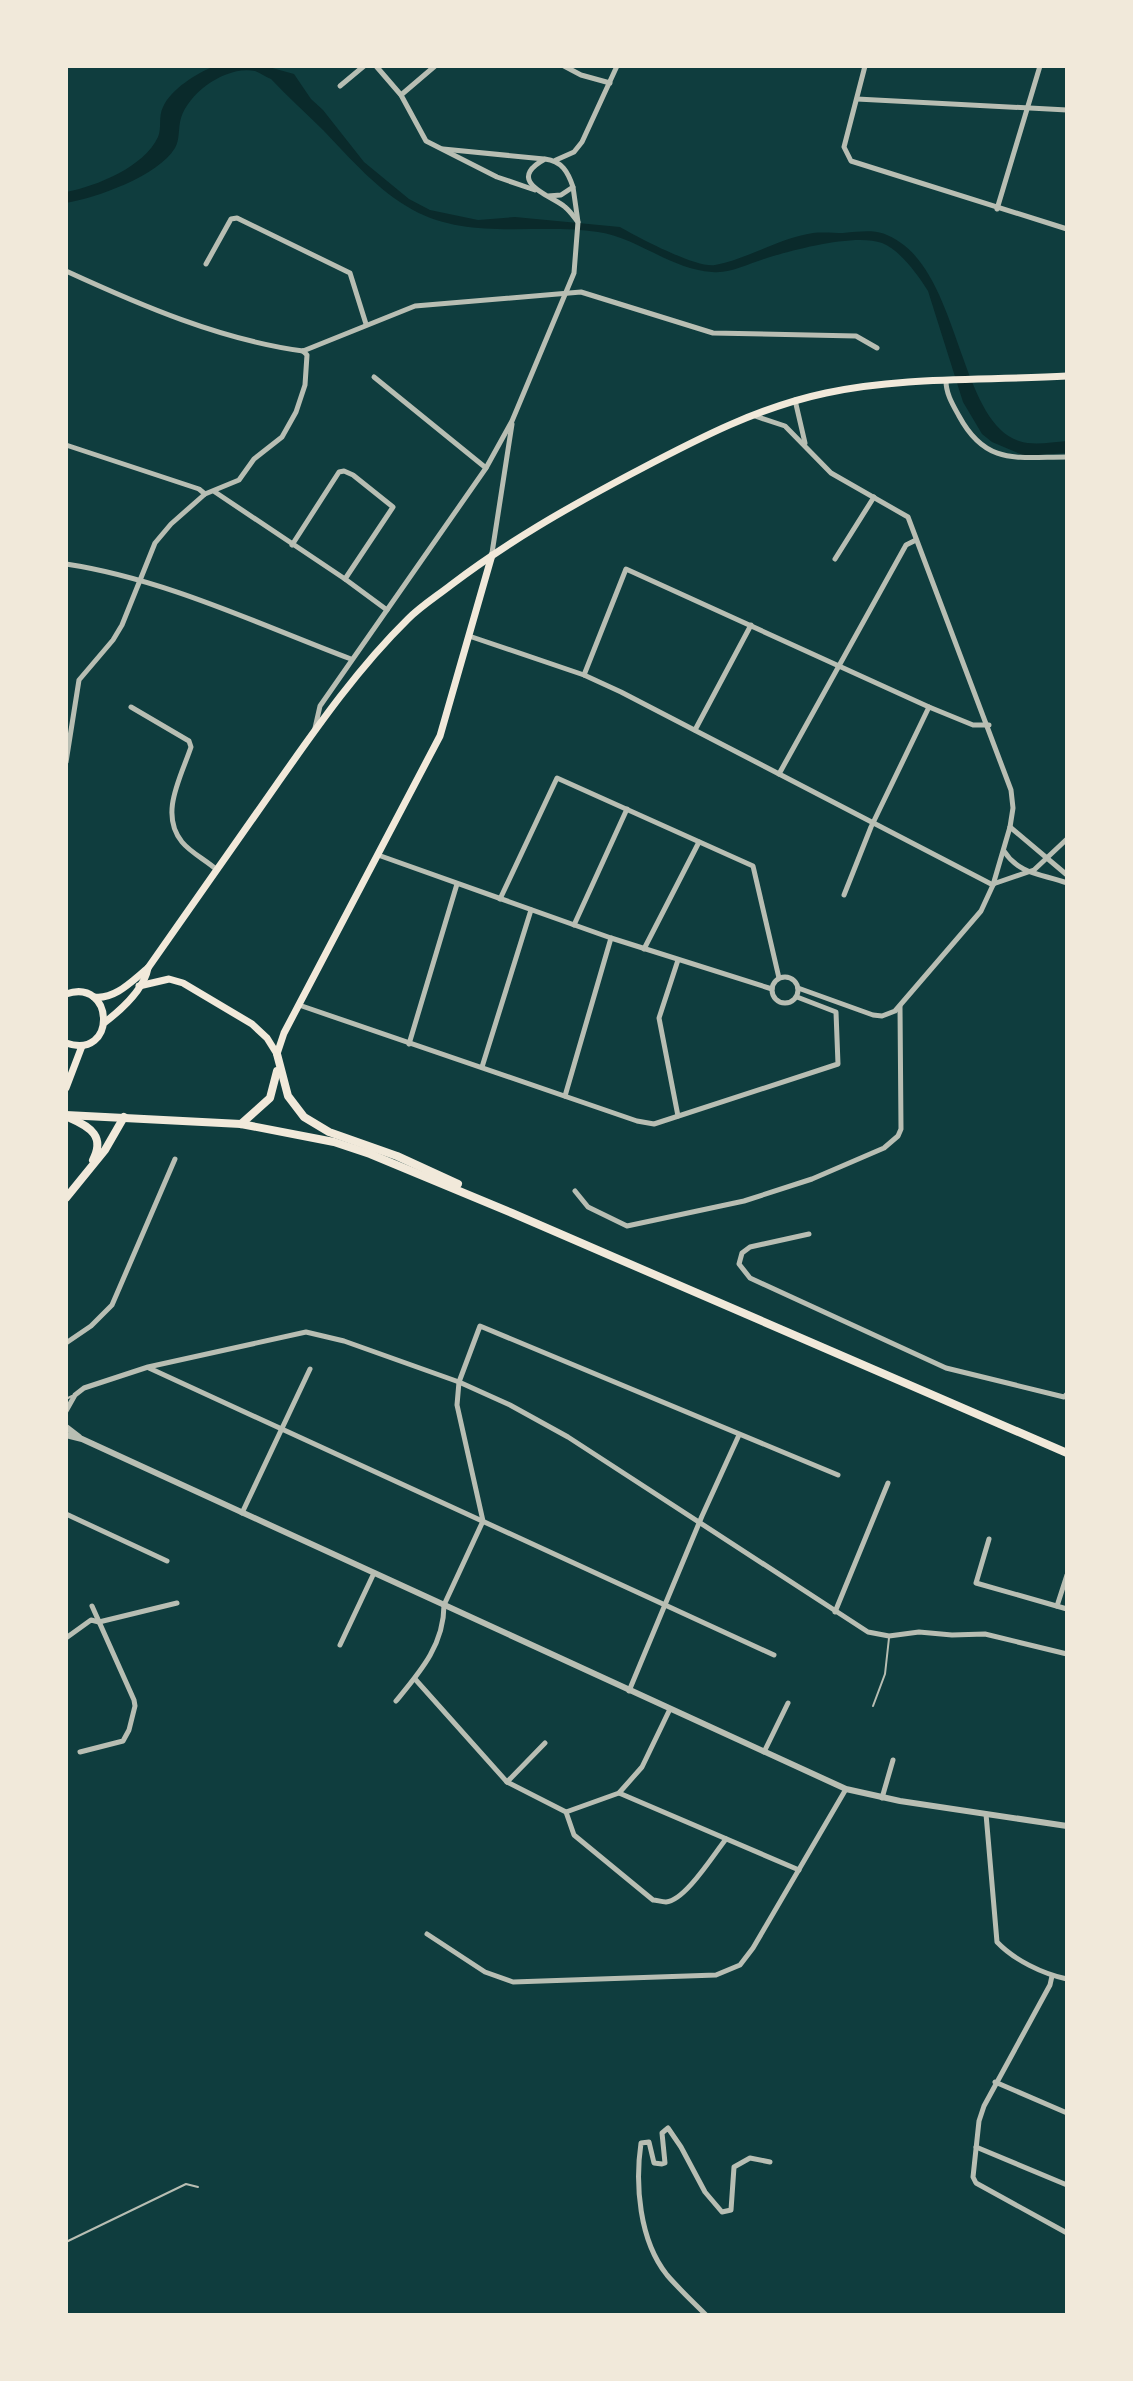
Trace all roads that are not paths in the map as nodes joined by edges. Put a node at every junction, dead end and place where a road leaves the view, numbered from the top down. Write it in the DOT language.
graph roads {
  1 [pos="364,66"];
  2 [pos="376,66"];
  3 [pos="435,66"];
  4 [pos="564,66"];
  5 [pos="617,66"];
  6 [pos="865,66"];
  7 [pos="1040,66"];
  8 [pos="610,83"];
  9 [pos="340,86"];
  10 [pos="401,95"];
  11 [pos="857,99"];
  12 [pos="1028,109"];
  13 [pos="1067,110"];
  14 [pos="440,149"];
  15 [pos="545,159"];
  16 [pos="555,161"];
  17 [pos="573,187"];
  18 [pos="535,190"];
  19 [pos="548,196"];
  20 [pos="997,209"];
  21 [pos="578,222"];
  22 [pos="1067,229"];
  23 [pos="206,264"];
  24 [pos="66,271"];
  25 [pos="567,293"];
  26 [pos="366,324"];
  27 [pos="877,348"];
  28 [pos="303,351"];
  29 [pos="1067,376"];
  30 [pos="374,377"];
  31 [pos="946,381"];
  32 [pos="795,400"];
  33 [pos="750,415"];
  34 [pos="512,421"];
  35 [pos="805,444"];
  36 [pos="66,445"];
  37 [pos="1067,457"];
  38 [pos="486,468"];
  39 [pos="505,471"];
  40 [pos="214,491"];
  41 [pos="205,494"];
  42 [pos="874,497"];
  43 [pos="916,540"];
  44 [pos="292,545"];
  45 [pos="492,553"];
  46 [pos="835,559"];
  47 [pos="66,564"];
  48 [pos="345,579"];
  49 [pos="138,581"];
  50 [pos="387,610"];
  51 [pos="751,625"];
  52 [pos="469,636"];
  53 [pos="351,659"];
  54 [pos="837,665"];
  55 [pos="584,675"];
  56 [pos="131,707"];
  57 [pos="929,707"];
  58 [pos="989,725"];
  59 [pos="695,730"];
  60 [pos="313,733"];
  61 [pos="66,762"];
  62 [pos="779,774"];
  63 [pos="627,809"];
  64 [pos="874,823"];
  65 [pos="1010,827"];
  66 [pos="1067,839"];
  67 [pos="699,842"];
  68 [pos="1004,850"];
  69 [pos="378,855"];
  70 [pos="1046,856"];
  71 [pos="217,870"];
  72 [pos="1027,873"];
  73 [pos="1067,875"];
  74 [pos="1067,883"];
  75 [pos="457,884"];
  76 [pos="993,885"];
  77 [pos="844,895"];
  78 [pos="500,899"];
  79 [pos="531,910"];
  80 [pos="573,925"];
  81 [pos="611,938"];
  82 [pos="644,949"];
  83 [pos="678,960"];
  84 [pos="148,968"];
  85 [pos="779,978"];
  86 [pos="139,986"];
  87 [pos="798,988"];
  88 [pos="772,989"];
  89 [pos="66,994"];
  90 [pos="94,997"];
  91 [pos="797,997"];
  92 [pos="299,1005"];
  93 [pos="900,1006"];
  94 [pos="104,1023"];
  95 [pos="66,1043"];
  96 [pos="409,1044"];
  97 [pos="82,1046"];
  98 [pos="277,1054"];
  99 [pos="482,1067"];
  100 [pos="66,1088"];
  101 [pos="565,1096"];
  102 [pos="66,1116"];
  103 [pos="678,1116"];
  104 [pos="124,1117"];
  105 [pos="241,1124"];
  106 [pos="175,1159"];
  107 [pos="84,1176"];
  108 [pos="575,1191"];
  109 [pos="66,1198"];
  110 [pos="512,1213"];
  111 [pos="809,1234"];
  112 [pos="66,1343"];
  113 [pos="148,1367"];
  114 [pos="310,1369"];
  115 [pos="459,1382"];
  116 [pos="77,1393"];
  117 [pos="1067,1394"];
  118 [pos="66,1399"];
  119 [pos="66,1411"];
  120 [pos="66,1427"];
  121 [pos="282,1429"];
  122 [pos="66,1435"];
  123 [pos="739,1435"];
  124 [pos="82,1439"];
  125 [pos="1067,1453"];
  126 [pos="838,1475"];
  127 [pos="888,1483"];
  128 [pos="242,1513"];
  129 [pos="66,1514"];
  130 [pos="483,1521"];
  131 [pos="699,1522"];
  132 [pos="989,1539"];
  133 [pos="167,1561"];
  134 [pos="374,1573"];
  135 [pos="1067,1575"];
  136 [pos="177,1603"];
  137 [pos="444,1605"];
  138 [pos="665,1605"];
  139 [pos="92,1606"];
  140 [pos="1057,1606"];
  141 [pos="1067,1609"];
  142 [pos="835,1612"];
  143 [pos="99,1622"];
  144 [pos="889,1636"];
  145 [pos="66,1638"];
  146 [pos="340,1645"];
  147 [pos="1067,1654"];
  148 [pos="774,1655"];
  149 [pos="415,1679"];
  150 [pos="629,1691"];
  151 [pos="396,1701"];
  152 [pos="788,1703"];
  153 [pos="873,1706"];
  154 [pos="670,1709"];
  155 [pos="545,1743"];
  156 [pos="80,1752"];
  157 [pos="763,1753"];
  158 [pos="893,1760"];
  159 [pos="507,1782"];
  160 [pos="846,1789"];
  161 [pos="619,1793"];
  162 [pos="882,1798"];
  163 [pos="566,1812"];
  164 [pos="986,1814"];
  165 [pos="1067,1826"];
  166 [pos="726,1839"];
  167 [pos="799,1870"];
  168 [pos="427,1934"];
  169 [pos="1052,1976"];
  170 [pos="1067,1979"];
  171 [pos="995,2082"];
  172 [pos="1067,2113"];
  173 [pos="976,2147"];
  174 [pos="770,2162"];
  175 [pos="1067,2185"];
  176 [pos="198,2187"];
  177 [pos="1067,2233"];
  178 [pos="66,2242"];
  179 [pos="706,2315"];
  1 -- 9 [label="street"];
  2 -- 10 [label="street"];
  3 -- 10 [label="street"];
  4 -- 8 [label="street"];
  5 -- 8 [label="street"];
  6 -- 11 [label="street"];
  7 -- 12 [label="street"];
  8 -- 16 [label="street"];
  10 -- 14 [label="street"];
  11 -- 12 [label="street"];
  11 -- 20 [label="street"];
  12 -- 13 [label="street"];
  12 -- 20 [label="street"];
  14 -- 15 [label="street"];
  14 -- 18 [label="street"];
  15 -- 16 [label="street"];
  15 -- 18 [label="street"];
  16 -- 17 [label="street"];
  17 -- 19 [label="street"];
  17 -- 21 [label="street"];
  18 -- 19 [label="street"];
  19 -- 21 [label="street"];
  20 -- 22 [label="street"];
  21 -- 25 [label="street"];
  23 -- 26 [label="street"];
  24 -- 28 [label="street"];
  25 -- 26 [label="street"];
  25 -- 27 [label="street"];
  25 -- 34 [label="street"];
  26 -- 28 [label="street"];
  28 -- 40 [label="street"];
  29 -- 31 [label="main road"];
  30 -- 38 [label="street"];
  31 -- 32 [label="main road"];
  31 -- 37 [label="street"];
  32 -- 33 [label="main road"];
  32 -- 35 [label="street"];
  33 -- 35 [label="street"];
  33 -- 45 [label="main road"];
  34 -- 38 [label="street"];
  34 -- 39 [label="street"];
  35 -- 42 [label="street"];
  36 -- 41 [label="street"];
  38 -- 39 [label="street"];
  38 -- 50 [label="street"];
  39 -- 45 [label="street"];
  40 -- 41 [label="street"];
  40 -- 44 [label="street"];
  41 -- 49 [label="street"];
  42 -- 43 [label="street"];
  42 -- 46 [label="street"];
  43 -- 54 [label="street"];
  43 -- 58 [label="street"];
  44 -- 48 [label="street"];
  44 -- 48 [label="street"];
  45 -- 52 [label="main road"];
  45 -- 60 [label="main road"];
  47 -- 49 [label="street"];
  48 -- 50 [label="street"];
  49 -- 53 [label="street"];
  49 -- 61 [label="street"];
  50 -- 53 [label="street"];
  51 -- 54 [label="street"];
  51 -- 55 [label="street"];
  51 -- 59 [label="street"];
  52 -- 55 [label="street"];
  52 -- 69 [label="main road"];
  53 -- 60 [label="street"];
  54 -- 57 [label="street"];
  54 -- 62 [label="street"];
  55 -- 59 [label="street"];
  56 -- 71 [label="street"];
  57 -- 58 [label="street"];
  57 -- 64 [label="street"];
  58 -- 65 [label="street"];
  59 -- 62 [label="street"];
  60 -- 71 [label="main road"];
  62 -- 64 [label="street"];
  63 -- 67 [label="street"];
  63 -- 78 [label="street"];
  63 -- 80 [label="street"];
  64 -- 76 [label="street"];
  64 -- 77 [label="street"];
  65 -- 68 [label="street"];
  65 -- 70 [label="street"];
  66 -- 70 [label="street"];
  67 -- 82 [label="street"];
  67 -- 85 [label="street"];
  68 -- 72 [label="street"];
  68 -- 76 [label="street"];
  69 -- 75 [label="street"];
  69 -- 92 [label="main road"];
  70 -- 72 [label="street"];
  70 -- 73 [label="street"];
  71 -- 84 [label="main road"];
  72 -- 74 [label="street"];
  72 -- 76 [label="street"];
  75 -- 78 [label="street"];
  75 -- 96 [label="street"];
  76 -- 93 [label="street"];
  78 -- 79 [label="street"];
  79 -- 80 [label="street"];
  79 -- 99 [label="street"];
  80 -- 81 [label="street"];
  81 -- 82 [label="street"];
  81 -- 101 [label="street"];
  82 -- 83 [label="street"];
  83 -- 88 [label="street"];
  83 -- 103 [label="street"];
  84 -- 86 [label="main road"];
  84 -- 90 [label="main road"];
  85 -- 87 [label="street"];
  85 -- 88 [label="street"];
  86 -- 94 [label="main road"];
  86 -- 98 [label="main road"];
  87 -- 91 [label="street"];
  87 -- 93 [label="street"];
  88 -- 91 [label="street"];
  89 -- 90 [label="main road"];
  90 -- 94 [label="main road"];
  91 -- 103 [label="street"];
  92 -- 96 [label="street"];
  92 -- 98 [label="main road"];
  93 -- 108 [label="street"];
  94 -- 97 [label="main road"];
  95 -- 97 [label="main road"];
  96 -- 99 [label="street"];
  97 -- 100 [label="main road"];
  98 -- 105 [label="highway"];
  98 -- 110 [label="highway"];
  99 -- 101 [label="street"];
  101 -- 103 [label="street"];
  102 -- 104 [label="highway"];
  102 -- 107 [label="highway"];
  104 -- 105 [label="highway"];
  104 -- 107 [label="highway"];
  105 -- 110 [label="highway"];
  106 -- 112 [label="street"];
  107 -- 109 [label="highway"];
  110 -- 125 [label="highway"];
  111 -- 117 [label="street"];
  113 -- 115 [label="street"];
  113 -- 116 [label="street"];
  113 -- 121 [label="street"];
  114 -- 121 [label="street"];
  115 -- 123 [label="street"];
  115 -- 130 [label="street"];
  115 -- 131 [label="street"];
  116 -- 118 [label="lane"];
  116 -- 119 [label="street"];
  120 -- 124 [label="street"];
  121 -- 128 [label="street"];
  121 -- 130 [label="street"];
  122 -- 124 [label="street"];
  123 -- 126 [label="street"];
  123 -- 131 [label="street"];
  124 -- 128 [label="street"];
  127 -- 142 [label="street"];
  128 -- 134 [label="street"];
  129 -- 133 [label="street"];
  130 -- 137 [label="street"];
  130 -- 138 [label="street"];
  131 -- 138 [label="street"];
  131 -- 142 [label="street"];
  132 -- 140 [label="street"];
  134 -- 137 [label="street"];
  134 -- 146 [label="street"];
  135 -- 140 [label="street"];
  136 -- 143 [label="street"];
  137 -- 149 [label="street"];
  137 -- 150 [label="street"];
  138 -- 148 [label="street"];
  138 -- 150 [label="street"];
  139 -- 143 [label="street"];
  140 -- 141 [label="street"];
  142 -- 144 [label="street"];
  143 -- 145 [label="street"];
  143 -- 156 [label="street"];
  144 -- 147 [label="street"];
  144 -- 153 [label="lane"];
  149 -- 151 [label="street"];
  149 -- 159 [label="street"];
  150 -- 154 [label="street"];
  152 -- 157 [label="street"];
  154 -- 157 [label="street"];
  154 -- 161 [label="street"];
  155 -- 159 [label="street"];
  157 -- 160 [label="street"];
  158 -- 162 [label="street"];
  159 -- 163 [label="street"];
  160 -- 162 [label="street"];
  160 -- 167 [label="street"];
  161 -- 163 [label="street"];
  161 -- 166 [label="street"];
  162 -- 164 [label="street"];
  163 -- 166 [label="street"];
  164 -- 165 [label="street"];
  164 -- 169 [label="street"];
  166 -- 167 [label="street"];
  167 -- 168 [label="street"];
  169 -- 170 [label="street"];
  169 -- 171 [label="street"];
  171 -- 172 [label="street"];
  171 -- 173 [label="street"];
  173 -- 175 [label="street"];
  173 -- 177 [label="street"];
  174 -- 179 [label="street"];
  176 -- 178 [label="lane"];
}
